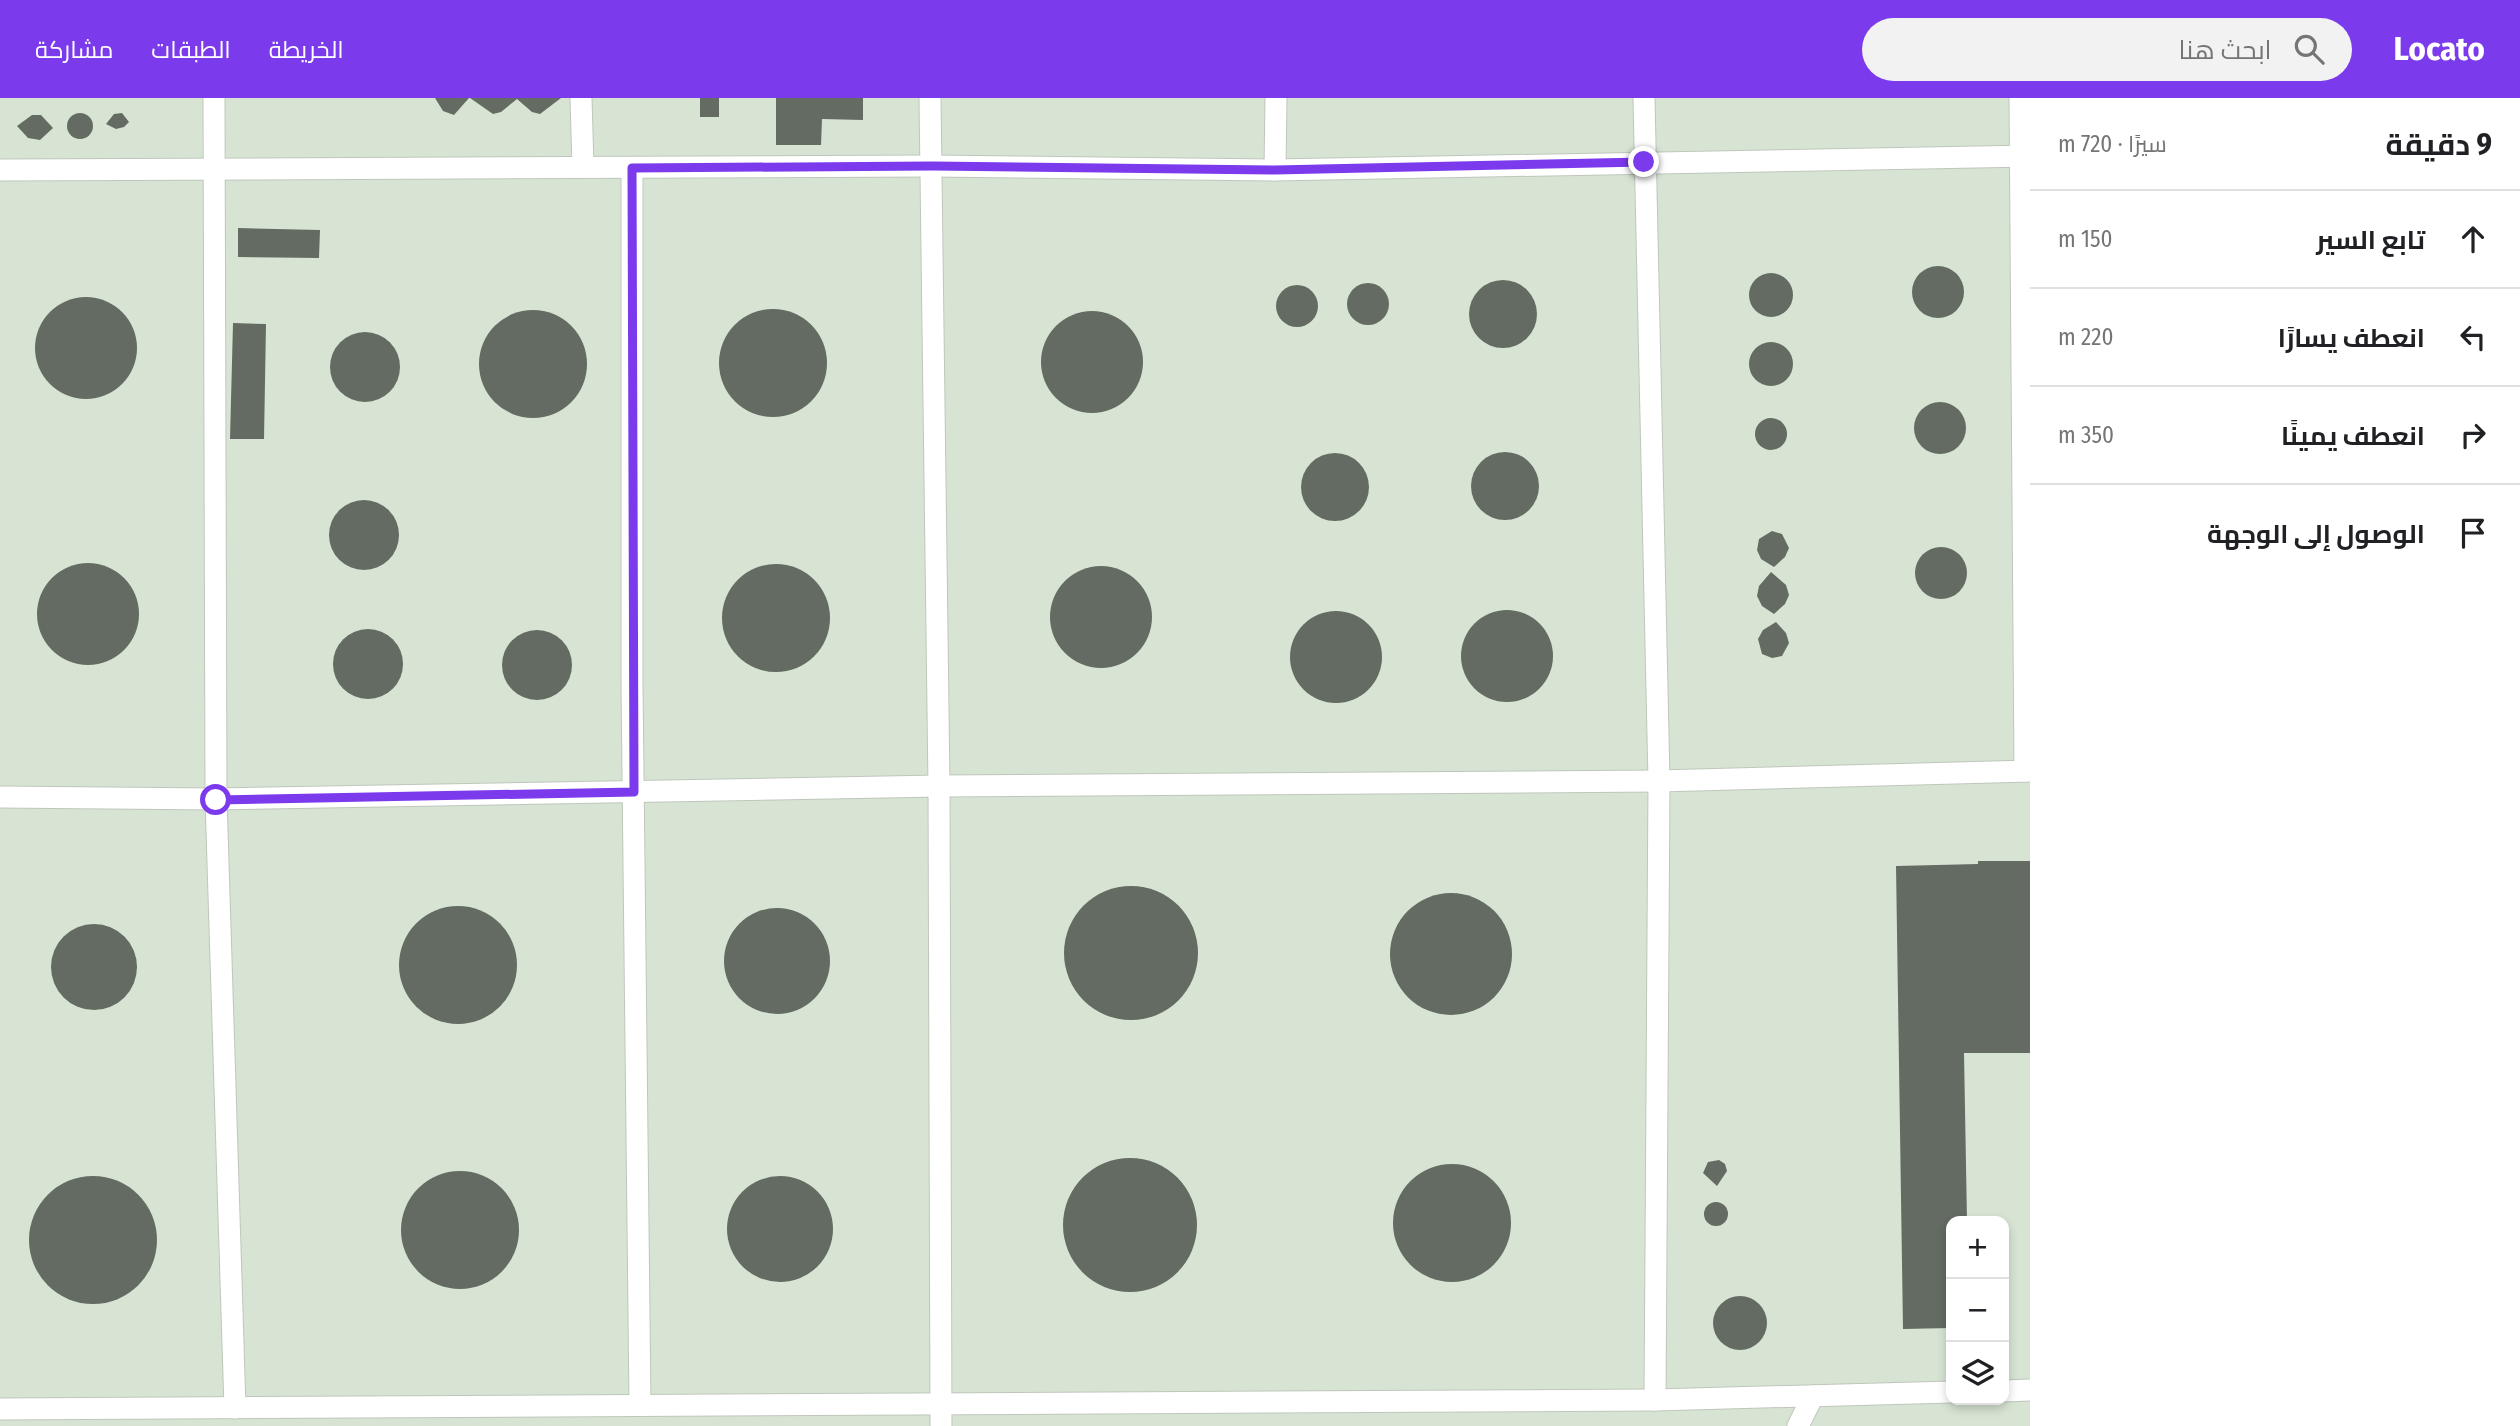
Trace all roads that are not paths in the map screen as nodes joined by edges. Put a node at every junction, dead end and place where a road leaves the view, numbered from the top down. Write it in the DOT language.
graph roads {
  1 [pos="214,98"];
  2 [pos="581,98"];
  3 [pos="930,98"];
  4 [pos="1276,98"];
  5 [pos="1644,98"];
  6 [pos="2020,98"];
  7 [pos="2025,156"];
  8 [pos="1644,162"];
  9 [pos="932,166"];
  10 [pos="583,167"];
  11 [pos="214,168"];
  12 [pos="632,168"];
  13 [pos="0,170"];
  14 [pos="1275,170"];
  15 [pos="2027,771"];
  16 [pos="1658,781"];
  17 [pos="939,786"];
  18 [pos="634,792"];
  19 [pos="0,797"];
  20 [pos="216,800"];
  21 [pos="2030,1390"];
  22 [pos="2009,1391"];
  23 [pos="1946,1392"];
  24 [pos="1813,1396"];
  25 [pos="1655,1400"];
  26 [pos="941,1403"];
  27 [pos="640,1405"];
  28 [pos="235,1408"];
  29 [pos="0,1409"];
  30 [pos="941,1426"];
  31 [pos="1798,1426"];
  1 -- 11 [label="street"];
  2 -- 10 [label="street"];
  3 -- 9 [label="street"];
  4 -- 14 [label="street"];
  5 -- 8 [label="street"];
  6 -- 7 [label="street"];
  7 -- 8 [label="street"];
  7 -- 15 [label="street"];
  8 -- 14 [label="street"];
  8 -- 16 [label="street"];
  9 -- 12 [label="street"];
  9 -- 14 [label="street"];
  9 -- 17 [label="street"];
  10 -- 11 [label="street"];
  10 -- 12 [label="street"];
  11 -- 13 [label="street"];
  11 -- 20 [label="street"];
  12 -- 18 [label="street"];
  15 -- 16 [label="street"];
  16 -- 17 [label="street"];
  16 -- 25 [label="street"];
  17 -- 18 [label="street"];
  17 -- 26 [label="street"];
  18 -- 20 [label="street"];
  18 -- 27 [label="street"];
  19 -- 20 [label="street"];
  20 -- 28 [label="street"];
  21 -- 22 [label="street"];
  23 -- 24 [label="street"];
  24 -- 25 [label="street"];
  24 -- 31 [label="street"];
  25 -- 26 [label="street"];
  26 -- 27 [label="street"];
  26 -- 30 [label="street"];
  27 -- 28 [label="street"];
  28 -- 29 [label="street"];
}
